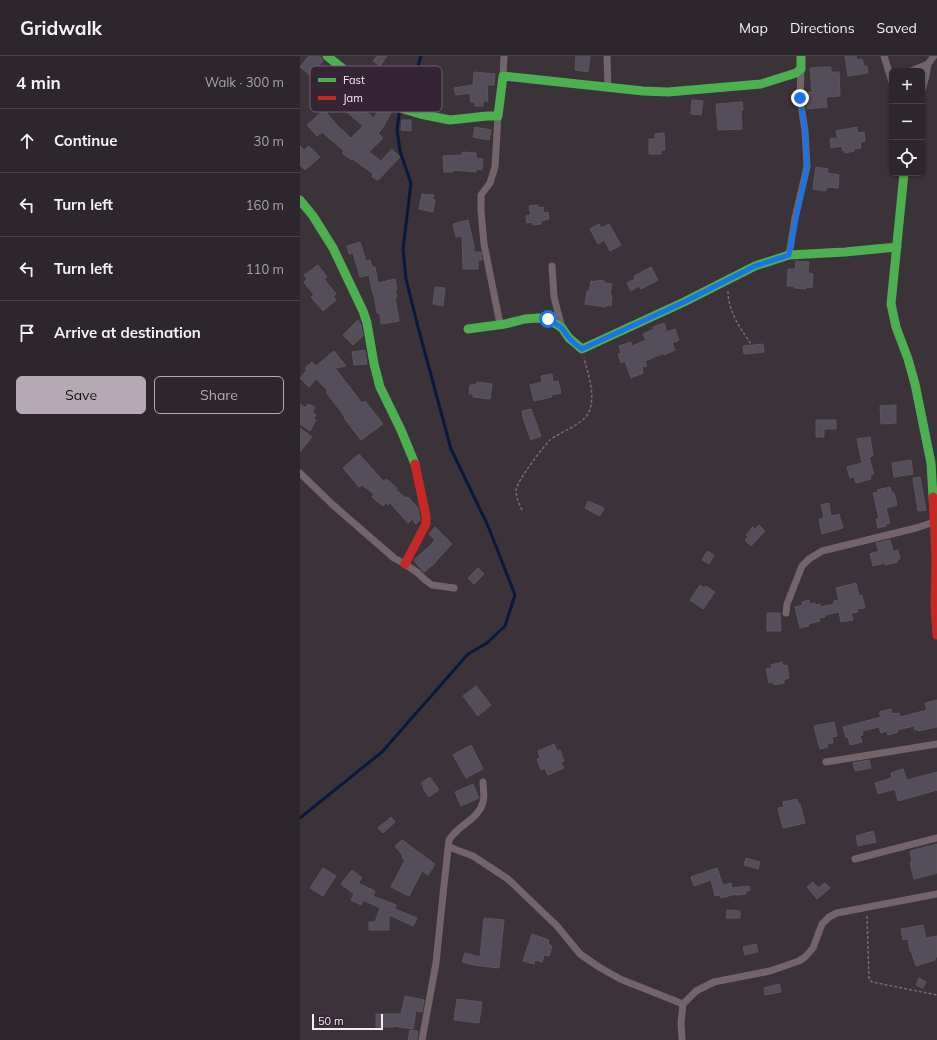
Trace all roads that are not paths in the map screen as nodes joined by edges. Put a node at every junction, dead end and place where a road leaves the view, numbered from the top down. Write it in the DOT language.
graph roads {
  1 [pos="327,56"];
  2 [pos="504,56"];
  3 [pos="607,56"];
  4 [pos="801,56"];
  5 [pos="884,56"];
  6 [pos="934,56"];
  7 [pos="928,64"];
  8 [pos="340,66"];
  9 [pos="918,68"];
  10 [pos="801,69"];
  11 [pos="889,72"];
  12 [pos="504,76"];
  13 [pos="925,80"];
  14 [pos="608,87"];
  15 [pos="413,112"];
  16 [pos="498,116"];
  17 [pos="904,176"];
  18 [pos="300,200"];
  19 [pos="897,247"];
  20 [pos="789,255"];
  21 [pos="552,266"];
  22 [pos="500,324"];
  23 [pos="562,328"];
  24 [pos="468,329"];
  25 [pos="934,464"];
  26 [pos="300,473"];
  27 [pos="934,522"];
  28 [pos="405,564"];
  29 [pos="454,588"];
  30 [pos="786,613"];
  31 [pos="937,635"];
  32 [pos="937,744"];
  33 [pos="826,762"];
  34 [pos="483,782"];
  35 [pos="937,838"];
  36 [pos="448,847"];
  37 [pos="855,858"];
  38 [pos="937,894"];
  39 [pos="683,1004"];
  40 [pos="422,1040"];
  41 [pos="682,1040"];
  1 -- 8 [label="street"];
  2 -- 12 [label="street"];
  3 -- 14 [label="street"];
  4 -- 10 [label="street"];
  5 -- 11 [label="street"];
  6 -- 7 [label="street"];
  7 -- 9 [label="street"];
  7 -- 13 [label="street"];
  10 -- 14 [label="street"];
  10 -- 20 [label="street"];
  12 -- 14 [label="street"];
  12 -- 16 [label="street"];
  15 -- 16 [label="street"];
  16 -- 22 [label="street"];
  17 -- 19 [label="street"];
  18 -- 28 [label="street"];
  19 -- 20 [label="street"];
  19 -- 25 [label="street"];
  20 -- 23 [label="street"];
  21 -- 23 [label="street"];
  22 -- 23 [label="street"];
  22 -- 24 [label="street"];
  25 -- 27 [label="street"];
  26 -- 28 [label="street"];
  27 -- 30 [label="street"];
  27 -- 31 [label="street"];
  28 -- 29 [label="street"];
  32 -- 33 [label="street"];
  34 -- 36 [label="street"];
  35 -- 37 [label="street"];
  36 -- 39 [label="street"];
  36 -- 40 [label="street"];
  38 -- 39 [label="street"];
  39 -- 41 [label="street"];
}
